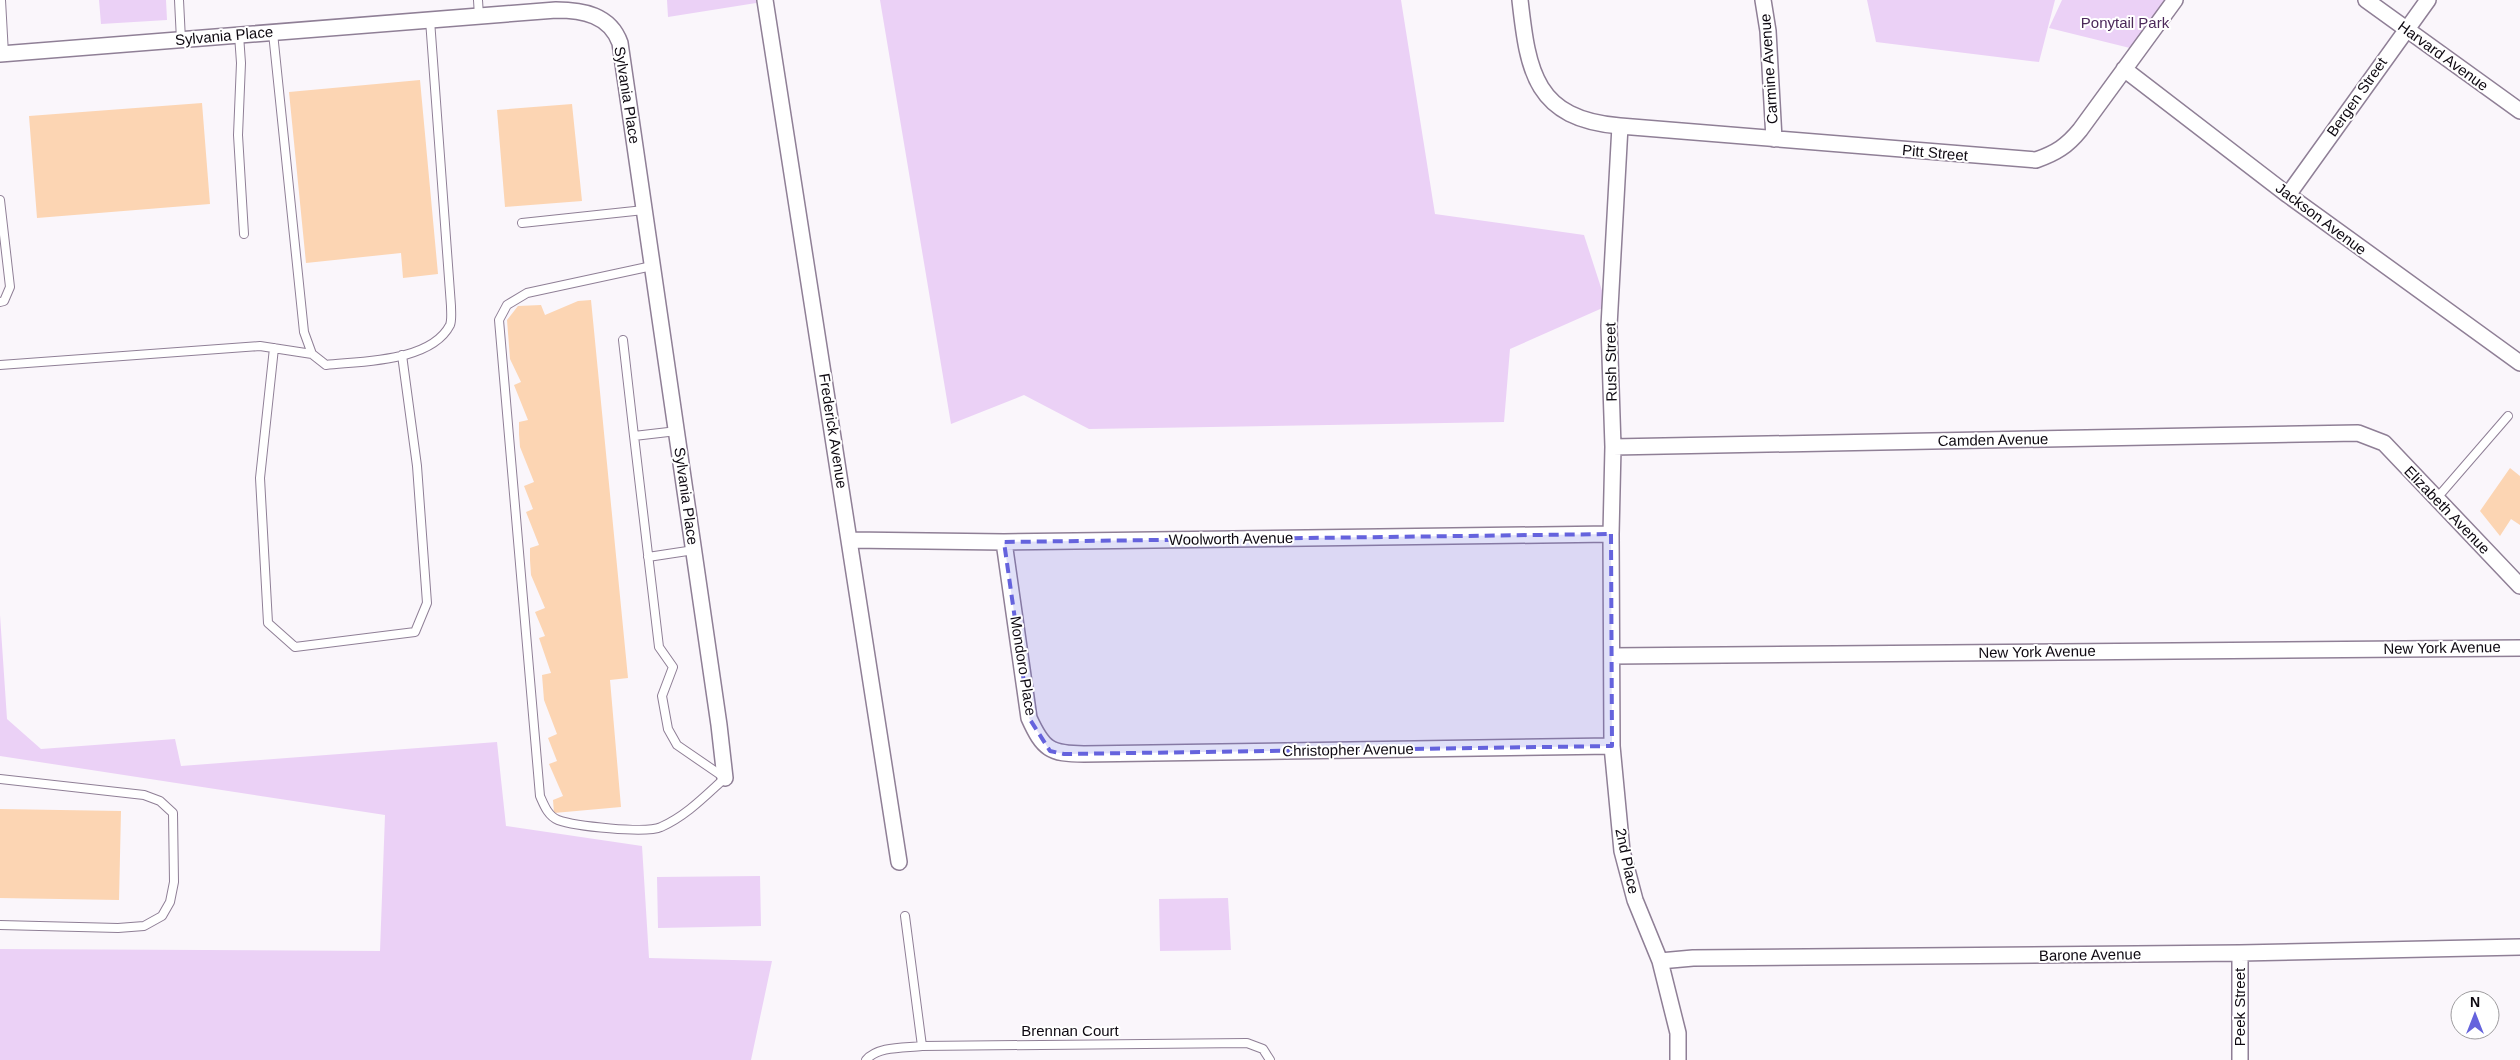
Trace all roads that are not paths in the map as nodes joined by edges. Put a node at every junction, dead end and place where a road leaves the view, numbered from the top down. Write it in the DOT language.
graph roads {
  1 [pos="1,0"];
  2 [pos="179,0"];
  3 [pos="478,0"];
  4 [pos="765,0"];
  5 [pos="1520,0"];
  6 [pos="1764,0"];
  7 [pos="2175,0"];
  8 [pos="2366,0"];
  9 [pos="2428,0"];
  10 [pos="479,16"];
  11 [pos="430,20"];
  12 [pos="2405,30"];
  13 [pos="273,32"];
  14 [pos="239,35"];
  15 [pos="181,40"];
  16 [pos="2,54"];
  17 [pos="2124,70"];
  18 [pos="2520,111"];
  19 [pos="1620,126"];
  20 [pos="1774,139"];
  21 [pos="2288,195"];
  22 [pos="0,200"];
  23 [pos="644,210"];
  24 [pos="522,224"];
  25 [pos="244,234"];
  26 [pos="652,266"];
  27 [pos="0,302"];
  28 [pos="623,340"];
  29 [pos="274,348"];
  30 [pos="312,354"];
  31 [pos="402,356"];
  32 [pos="2520,363"];
  33 [pos="0,364"];
  34 [pos="2508,416"];
  35 [pos="676,431"];
  36 [pos="634,436"];
  37 [pos="2372,437"];
  38 [pos="1613,447"];
  39 [pos="2436,498"];
  40 [pos="1611,534"];
  41 [pos="850,540"];
  42 [pos="1004,542"];
  43 [pos="694,550"];
  44 [pos="648,557"];
  45 [pos="2520,586"];
  46 [pos="2520,648"];
  47 [pos="1612,656"];
  48 [pos="1612,746"];
  49 [pos="1084,754"];
  50 [pos="725,778"];
  51 [pos="0,779"];
  52 [pos="899,862"];
  53 [pos="905,916"];
  54 [pos="0,925"];
  55 [pos="2520,947"];
  56 [pos="2240,953"];
  57 [pos="1660,961"];
  58 [pos="922,1046"];
  59 [pos="866,1060"];
  60 [pos="1270,1060"];
  61 [pos="1678,1060"];
  62 [pos="2240,1060"];
  1 -- 16 [label="lane"];
  2 -- 15 [label="lane"];
  3 -- 10 [label="lane"];
  4 -- 41 [label="street, Frederick Avenue"];
  5 -- 19 [label="street, Pitt Street"];
  6 -- 20 [label="street, Carmine Avenue"];
  7 -- 17 [label="street, Pitt Street"];
  8 -- 12 [label="street, Harvard Avenue"];
  9 -- 12 [label="street, Bergen Street"];
  10 -- 11 [label="street, Sylvania Place"];
  10 -- 23 [label="street, Sylvania Place"];
  11 -- 13 [label="street, Sylvania Place"];
  11 -- 31 [label="lane"];
  12 -- 18 [label="street, Harvard Avenue"];
  12 -- 21 [label="street, Bergen Street"];
  13 -- 14 [label="street, Sylvania Place"];
  13 -- 30 [label="lane"];
  14 -- 15 [label="street, Sylvania Place"];
  14 -- 25 [label="lane"];
  15 -- 16 [label="street, Sylvania Place"];
  17 -- 20 [label="street, Pitt Street"];
  17 -- 21 [label="street, Jackson Avenue"];
  19 -- 20 [label="street, Pitt Street"];
  19 -- 38 [label="street, Rush Street"];
  21 -- 32 [label="street, Jackson Avenue"];
  22 -- 27 [label="lane"];
  23 -- 24 [label="lane"];
  23 -- 26 [label="street, Sylvania Place"];
  26 -- 35 [label="street, Sylvania Place"];
  26 -- 50 [label="lane"];
  28 -- 36 [label="lane"];
  29 -- 30 [label="lane"];
  29 -- 31 [label="lane"];
  29 -- 33 [label="lane"];
  30 -- 31 [label="lane"];
  34 -- 39 [label="lane"];
  35 -- 36 [label="lane"];
  35 -- 43 [label="street, Sylvania Place"];
  36 -- 44 [label="lane"];
  37 -- 38 [label="street, Camden Avenue"];
  37 -- 39 [label="street, Elizabeth Avenue"];
  38 -- 40 [label="street, Rush Street"];
  39 -- 45 [label="street, Elizabeth Avenue"];
  40 -- 42 [label="street, Woolworth Avenue"];
  40 -- 47 [label="street, Rush Street"];
  41 -- 42 [label="street, Woolworth Avenue"];
  41 -- 52 [label="street, Frederick Avenue"];
  42 -- 49 [label="street, Mondoro Place"];
  43 -- 44 [label="lane"];
  43 -- 50 [label="street, Sylvania Place"];
  44 -- 50 [label="lane"];
  46 -- 47 [label="street, New York Avenue"];
  47 -- 48 [label="street, 2nd Place"];
  48 -- 49 [label="street, Christopher Avenue"];
  48 -- 57 [label="street, 2nd Place"];
  51 -- 54 [label="lane"];
  53 -- 58 [label="lane"];
  55 -- 56 [label="street, Barone Avenue"];
  56 -- 57 [label="street, Barone Avenue"];
  56 -- 62 [label="street, Peek Street"];
  57 -- 61 [label="street, 2nd Place"];
  58 -- 59 [label="lane, Brennan Court"];
  58 -- 60 [label="lane, Brennan Court"];
}
